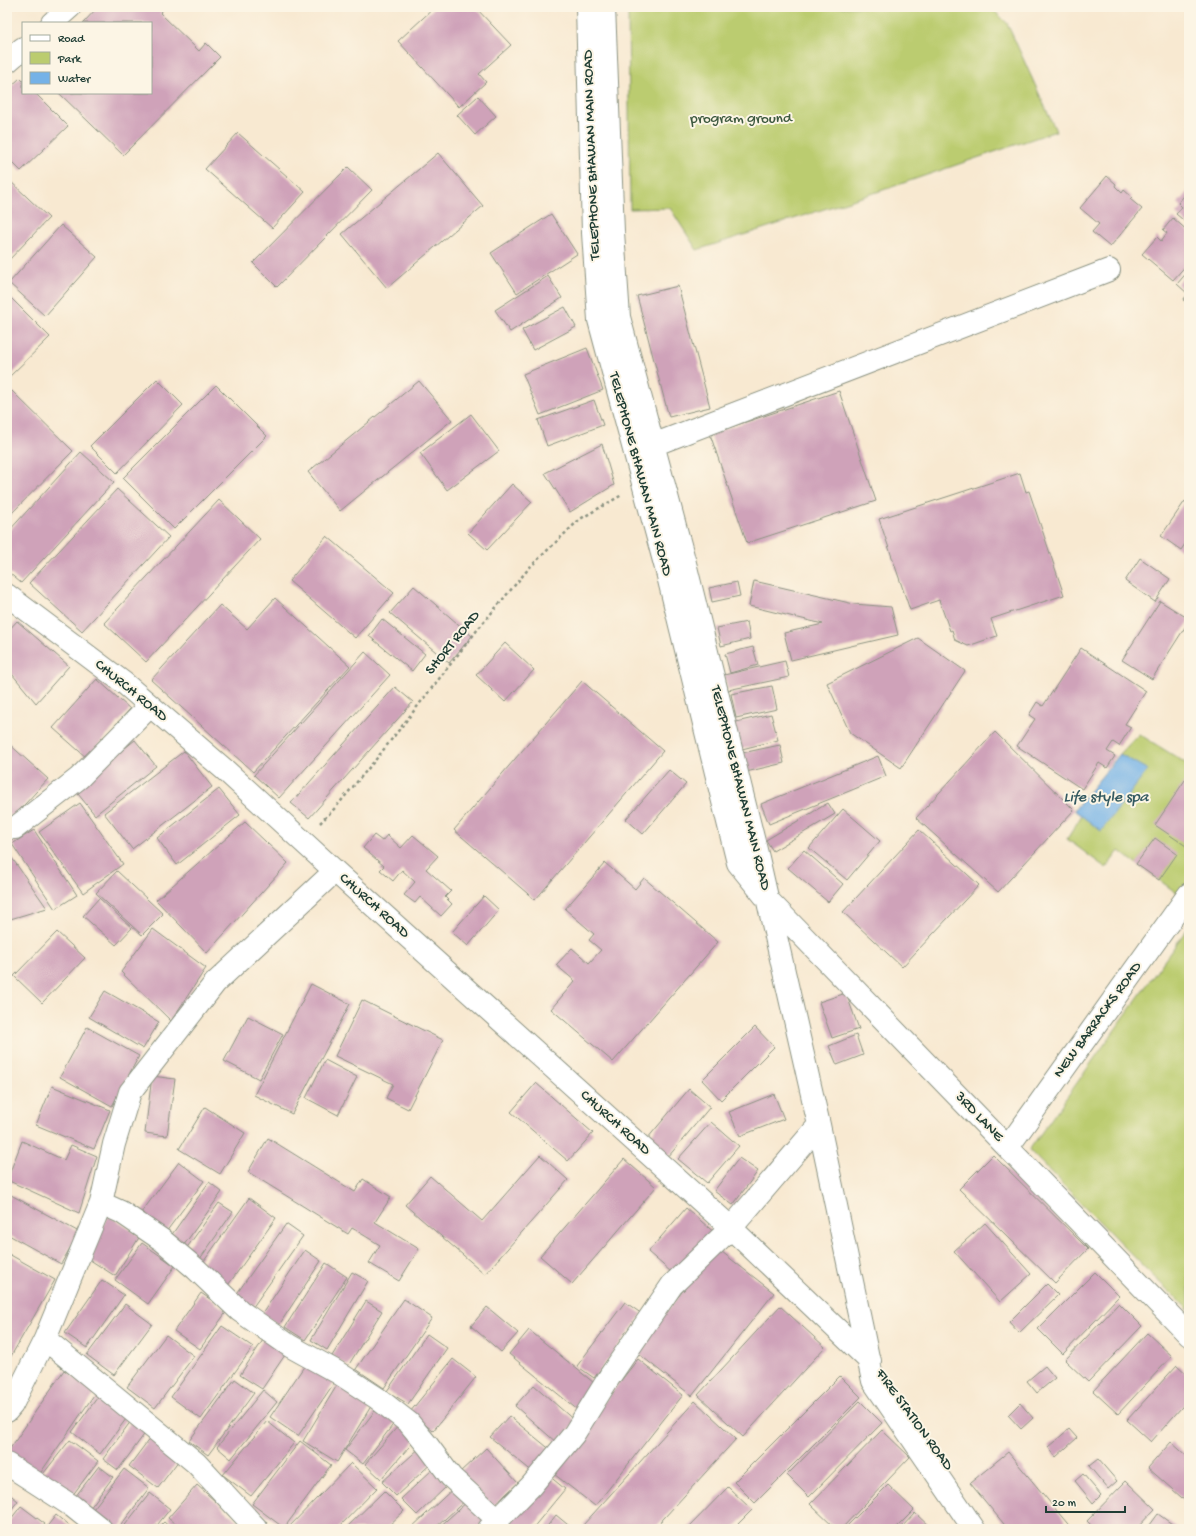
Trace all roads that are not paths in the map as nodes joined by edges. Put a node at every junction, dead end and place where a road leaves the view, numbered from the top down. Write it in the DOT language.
graph roads {
  1 [pos="70,7"];
  2 [pos="587,7"];
  3 [pos="604,7"];
  4 [pos="53,22"];
  5 [pos="22,49"];
  6 [pos="7,62"];
  7 [pos="1109,270"];
  8 [pos="653,444"];
  9 [pos="7,595"];
  10 [pos="150,706"];
  11 [pos="14,828"];
  12 [pos="335,871"];
  13 [pos="1189,894"];
  14 [pos="768,900"];
  15 [pos="819,1125"];
  16 [pos="1008,1147"];
  17 [pos="101,1203"];
  18 [pos="731,1228"];
  19 [pos="1189,1335"];
  20 [pos="45,1339"];
  21 [pos="868,1359"];
  22 [pos="7,1411"];
  23 [pos="7,1464"];
  24 [pos="493,1524"];
  25 [pos="101,1529"];
  26 [pos="258,1529"];
  27 [pos="974,1529"];
  28 [pos="991,1529"];
  1 -- 4 [label="street"];
  2 -- 14 [label="street, TELEPHONE BHAWAN MAIN ROAD"];
  3 -- 8 [label="street, TELEPHONE BHAWAN MAIN ROAD"];
  5 -- 6 [label="street"];
  7 -- 8 [label="street"];
  8 -- 14 [label="street, TELEPHONE BHAWAN MAIN ROAD"];
  9 -- 10 [label="street, CHURCH ROAD"];
  10 -- 11 [label="street"];
  10 -- 12 [label="street, CHURCH ROAD"];
  12 -- 17 [label="street"];
  12 -- 18 [label="street, CHURCH ROAD"];
  13 -- 16 [label="street, NEW BARRACKS ROAD"];
  14 -- 15 [label="street"];
  14 -- 16 [label="street, 3RD LANE"];
  15 -- 18 [label="street"];
  15 -- 21 [label="street"];
  16 -- 19 [label="street, 3RD LANE"];
  17 -- 20 [label="street"];
  17 -- 24 [label="street"];
  18 -- 21 [label="street, CHURCH ROAD"];
  18 -- 24 [label="street"];
  20 -- 22 [label="street"];
  20 -- 26 [label="street"];
  21 -- 27 [label="street, FIRE STATION ROAD"];
  21 -- 28 [label="street, FIRE STATION ROAD"];
  23 -- 25 [label="street"];
}
